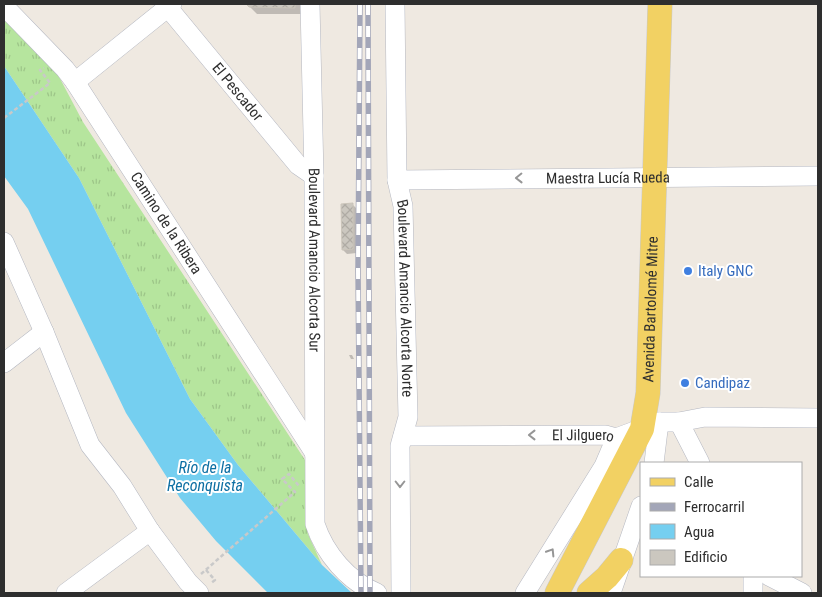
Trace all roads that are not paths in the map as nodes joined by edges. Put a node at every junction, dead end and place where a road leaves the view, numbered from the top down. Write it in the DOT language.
graph roads {
  1 [pos="310,4"];
  2 [pos="395,4"];
  3 [pos="660,4"];
  4 [pos="168,5"];
  5 [pos="4,6"];
  6 [pos="75,82"];
  7 [pos="314,176"];
  8 [pos="818,176"];
  9 [pos="655,177"];
  10 [pos="397,180"];
  11 [pos="4,242"];
  12 [pos="44,332"];
  13 [pos="4,363"];
  14 [pos="818,418"];
  15 [pos="679,422"];
  16 [pos="651,425"];
  17 [pos="403,436"];
  18 [pos="616,438"];
  19 [pos="314,452"];
  20 [pos="654,462"];
  21 [pos="699,462"];
  22 [pos="640,509"];
  23 [pos="150,531"];
  24 [pos="621,560"];
  25 [pos="753,577"];
  26 [pos="771,577"];
  27 [pos="66,593"];
  28 [pos="199,593"];
  29 [pos="377,593"];
  30 [pos="401,593"];
  31 [pos="525,593"];
  32 [pos="557,593"];
  33 [pos="588,593"];
  34 [pos="611,593"];
  35 [pos="753,593"];
  36 [pos="802,593"];
  1 -- 7 [label="street, Boulevard Amancio Alcorta Sur"];
  2 -- 10 [label="street, Boulevard Amancio Alcorta Norte"];
  3 -- 9 [label="main road, Avenida Bartolomé Mitre"];
  4 -- 6 [label="street"];
  4 -- 7 [label="street, El Pescador"];
  5 -- 6 [label="street, Camino de la Ribera"];
  6 -- 19 [label="street, Camino de la Ribera"];
  7 -- 19 [label="street, Boulevard Amancio Alcorta Sur"];
  8 -- 9 [label="street, Maestra Lucía Rueda"];
  9 -- 10 [label="street, Maestra Lucía Rueda, one-way"];
  9 -- 16 [label="main road, Avenida Bartolomé Mitre"];
  10 -- 17 [label="street, Boulevard Amancio Alcorta Norte"];
  11 -- 12 [label="street"];
  12 -- 13 [label="street"];
  12 -- 23 [label="street"];
  14 -- 15 [label="street, El Jilguero"];
  15 -- 16 [label="street, El Jilguero"];
  15 -- 21 [label="street"];
  16 -- 18 [label="street, El Jilguero"];
  16 -- 20 [label="street, Avenida Bartolomé Mitre"];
  16 -- 32 [label="main road, Avenida Bartolomé Mitre"];
  18 -- 17 [label="street, El Jilguero, one-way"];
  17 -- 30 [label="street, Boulevard Amancio Alcorta Norte, one-way"];
  31 -- 18 [label="street, one-way"];
  19 -- 29 [label="street, Boulevard Amancio Alcorta Sur"];
  22 -- 24 [label="street"];
  23 -- 27 [label="street"];
  23 -- 28 [label="street"];
  24 -- 33 [label="main road"];
  24 -- 34 [label="street"];
  25 -- 35 [label="street"];
  26 -- 36 [label="street"];
}
